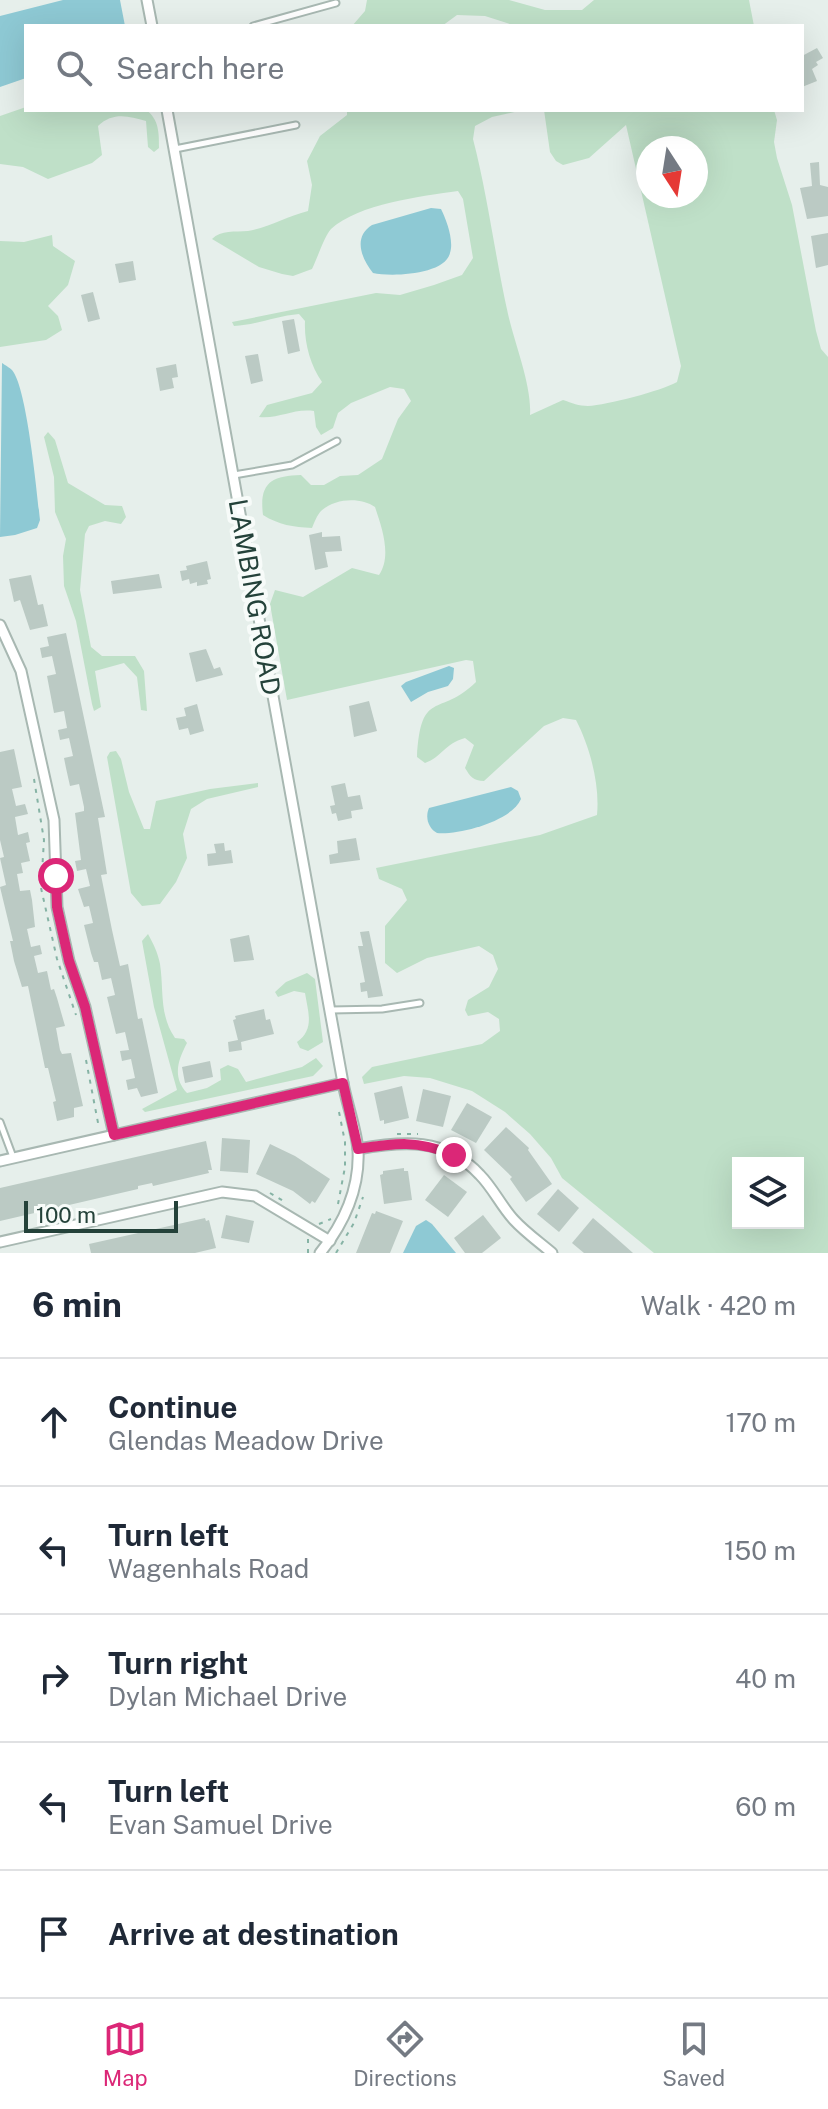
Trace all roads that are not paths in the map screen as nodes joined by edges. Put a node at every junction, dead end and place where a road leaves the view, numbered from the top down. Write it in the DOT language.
graph roads {
  1 [pos="147,0"];
  2 [pos="336,3"];
  3 [pos="152,24"];
  4 [pos="260,24"];
  5 [pos="167,112"];
  6 [pos="296,125"];
  7 [pos="174,150"];
  8 [pos="337,441"];
  9 [pos="234,475"];
  10 [pos="0,625"];
  11 [pos="420,1003"];
  12 [pos="330,1010"];
  13 [pos="343,1083"];
  14 [pos="0,1122"];
  15 [pos="114,1135"];
  16 [pos="358,1149"];
  17 [pos="13,1158"];
  18 [pos="0,1161"];
  19 [pos="330,1241"];
  20 [pos="0,1242"];
  21 [pos="320,1253"];
  22 [pos="552,1253"];
  1 -- 3 [label="street"];
  2 -- 4 [label="lane"];
  5 -- 7 [label="street, LAMBING ROAD"];
  6 -- 7 [label="lane"];
  7 -- 9 [label="street, LAMBING ROAD"];
  8 -- 9 [label="lane"];
  9 -- 12 [label="street, LAMBING ROAD"];
  10 -- 15 [label="street"];
  11 -- 12 [label="lane"];
  12 -- 13 [label="street, LAMBING ROAD"];
  13 -- 15 [label="street"];
  13 -- 16 [label="street, LAMBING ROAD"];
  14 -- 17 [label="lane"];
  15 -- 17 [label="street"];
  16 -- 19 [label="street, LAMBING ROAD"];
  16 -- 22 [label="street"];
  17 -- 18 [label="street"];
  19 -- 20 [label="street"];
  19 -- 21 [label="street, LAMBING ROAD"];
}
